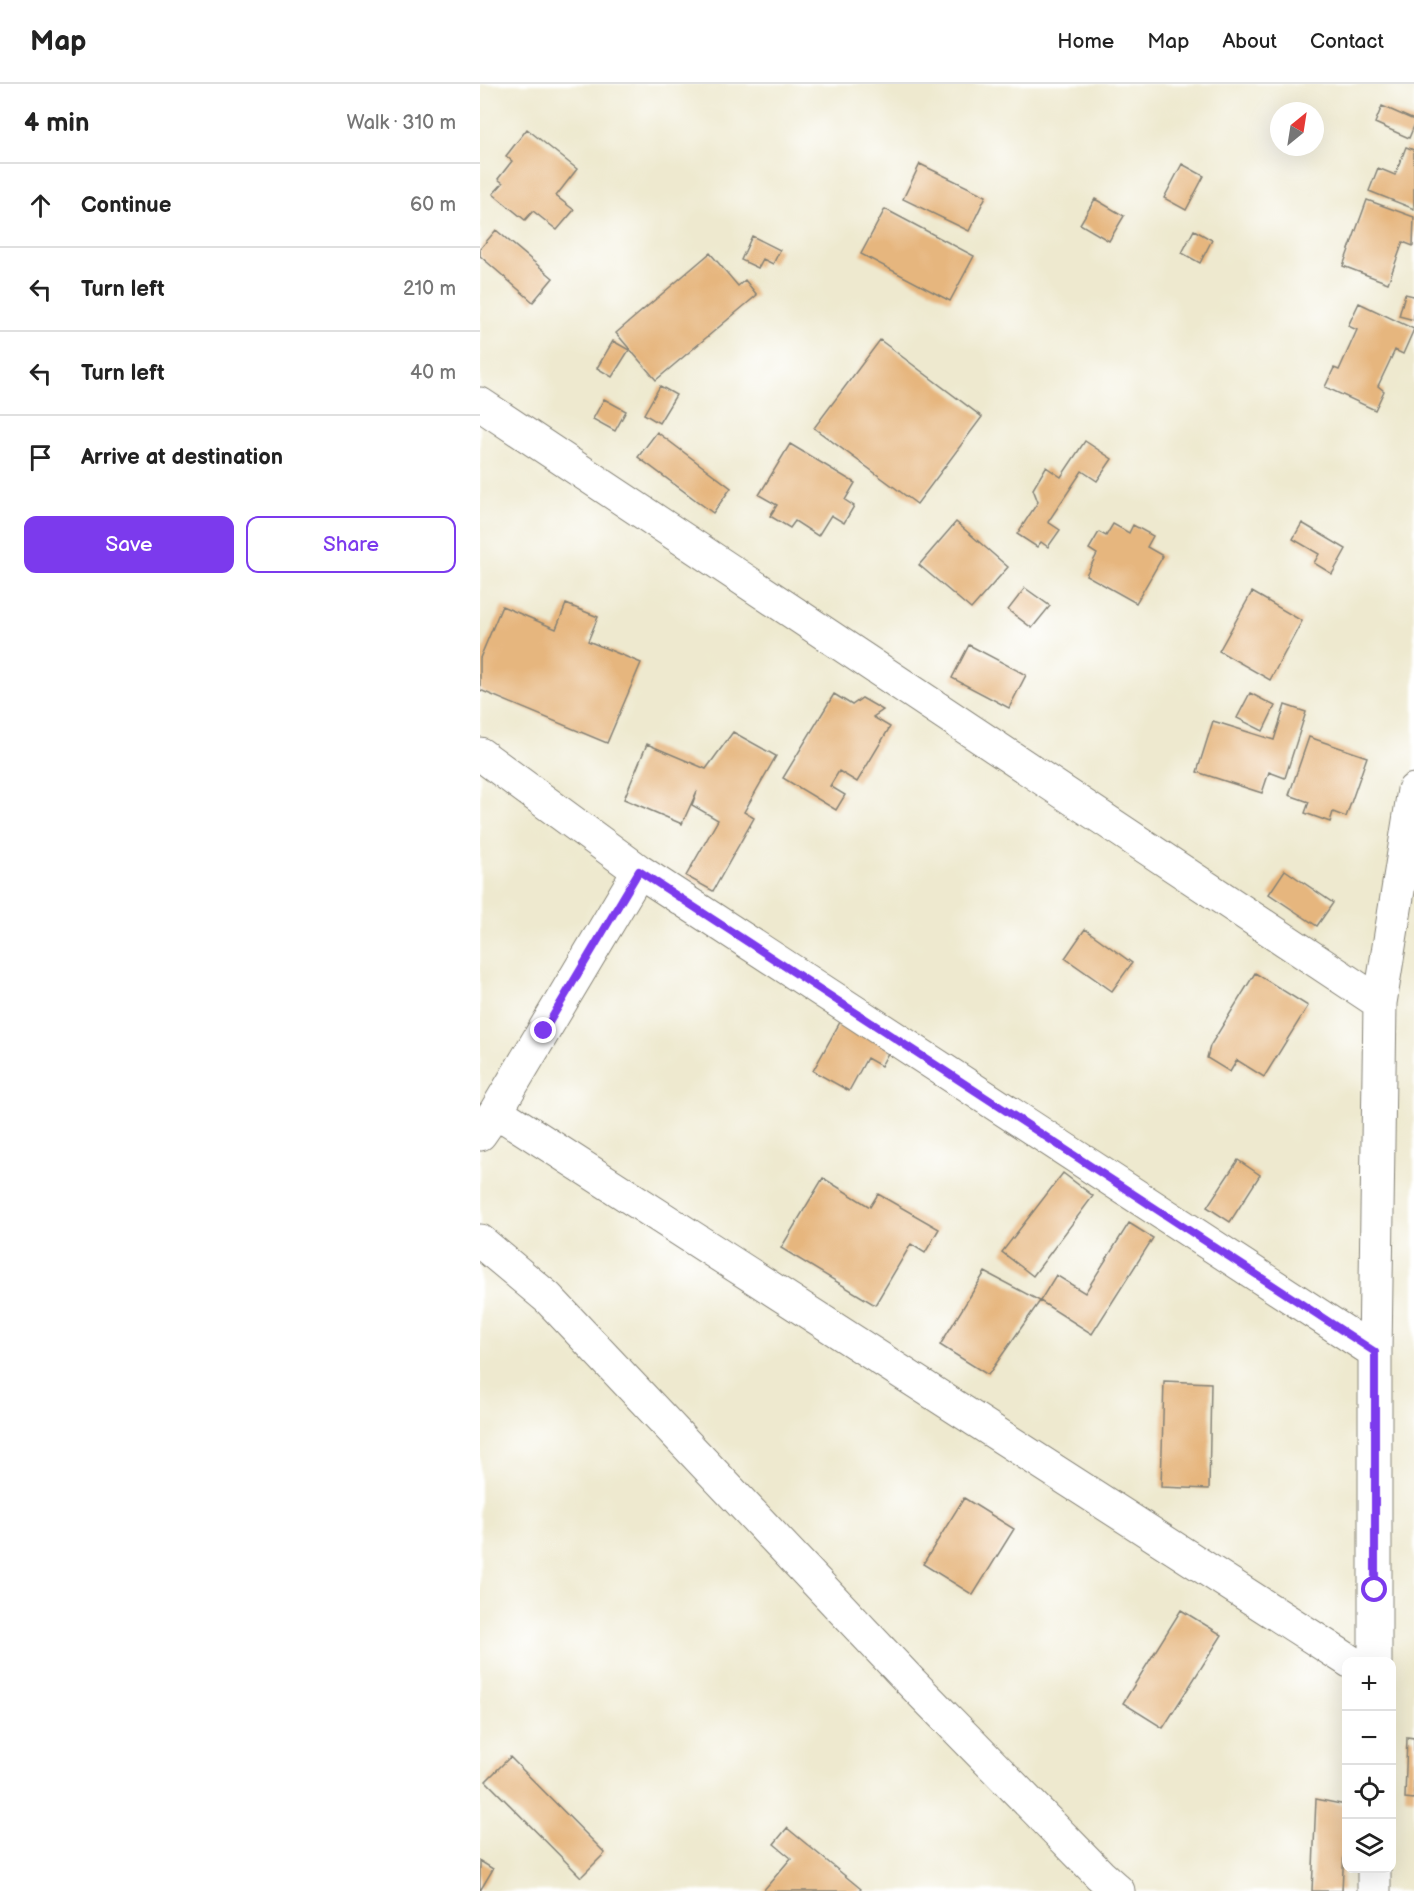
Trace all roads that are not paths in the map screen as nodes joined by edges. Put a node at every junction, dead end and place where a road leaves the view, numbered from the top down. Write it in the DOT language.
graph roads {
  1 [pos="480,404"];
  2 [pos="480,754"];
  3 [pos="1414,790"];
  4 [pos="639,871"];
  5 [pos="1380,1003"];
  6 [pos="488,1123"];
  7 [pos="480,1241"];
  8 [pos="1375,1352"];
  9 [pos="1343,1657"];
  10 [pos="1375,1657"];
  11 [pos="1374,1873"];
  12 [pos="1118,1891"];
  13 [pos="1374,1891"];
  1 -- 5 [label="street"];
  2 -- 4 [label="street"];
  3 -- 5 [label="street"];
  4 -- 6 [label="street"];
  4 -- 8 [label="street"];
  5 -- 8 [label="street"];
  6 -- 9 [label="street"];
  7 -- 12 [label="street"];
  8 -- 10 [label="street"];
  11 -- 13 [label="street"];
}
